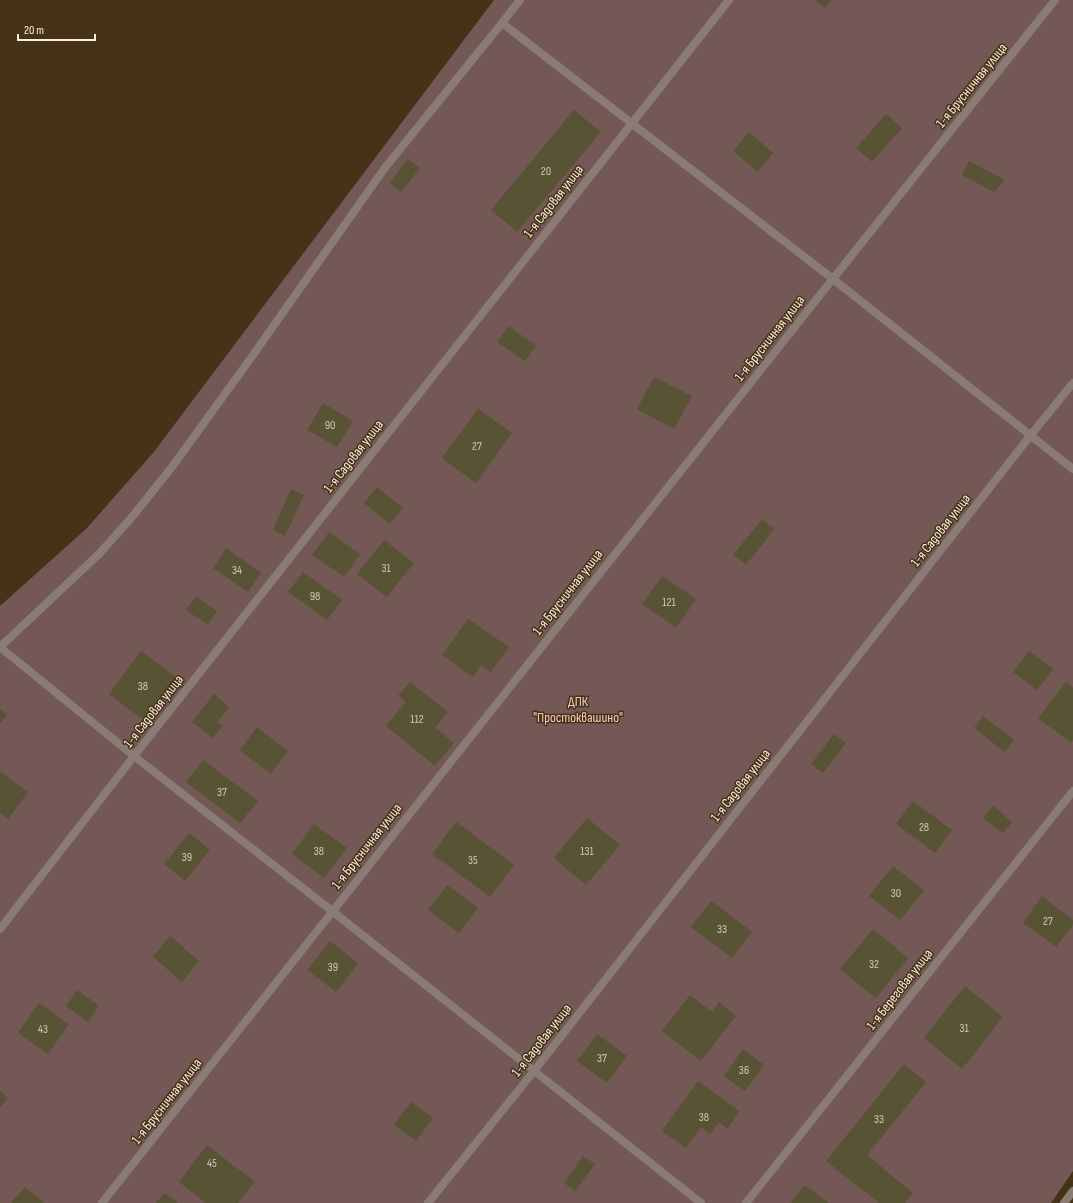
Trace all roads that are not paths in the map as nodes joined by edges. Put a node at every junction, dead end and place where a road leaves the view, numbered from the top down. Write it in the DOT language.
graph roads {
  1 [pos="520,0"];
  2 [pos="729,0"];
  3 [pos="1056,0"];
  4 [pos="502,23"];
  5 [pos="631,124"];
  6 [pos="832,279"];
  7 [pos="1073,383"];
  8 [pos="1030,436"];
  9 [pos="1073,469"];
  10 [pos="0,647"];
  11 [pos="134,756"];
  12 [pos="1073,791"];
  13 [pos="332,911"];
  14 [pos="0,929"];
  15 [pos="534,1071"];
  16 [pos="1073,1190"];
  17 [pos="102,1203"];
  18 [pos="428,1203"];
  19 [pos="701,1203"];
  20 [pos="746,1203"];
  21 [pos="1064,1203"];
  1 -- 4 [label="street"];
  2 -- 5 [label="street, 1-я Садовая улица"];
  3 -- 6 [label="street, 1-я Брусничная улица"];
  4 -- 5 [label="street"];
  4 -- 10 [label="street"];
  5 -- 6 [label="street"];
  5 -- 11 [label="street, 1-я Садовая улица"];
  6 -- 8 [label="street"];
  6 -- 13 [label="street, 1-я Брусничная улица"];
  7 -- 8 [label="street, 1-я Садовая улица"];
  8 -- 9 [label="street"];
  8 -- 15 [label="street, 1-я Садовая улица"];
  10 -- 11 [label="street"];
  11 -- 13 [label="street"];
  11 -- 14 [label="street, 1-я Садовая улица"];
  12 -- 20 [label="street, 1-я Береговая улица"];
  13 -- 15 [label="street"];
  13 -- 17 [label="street, 1-я Брусничная улица"];
  15 -- 18 [label="street, 1-я Садовая улица"];
  15 -- 19 [label="street"];
  16 -- 21 [label="street"];
}
